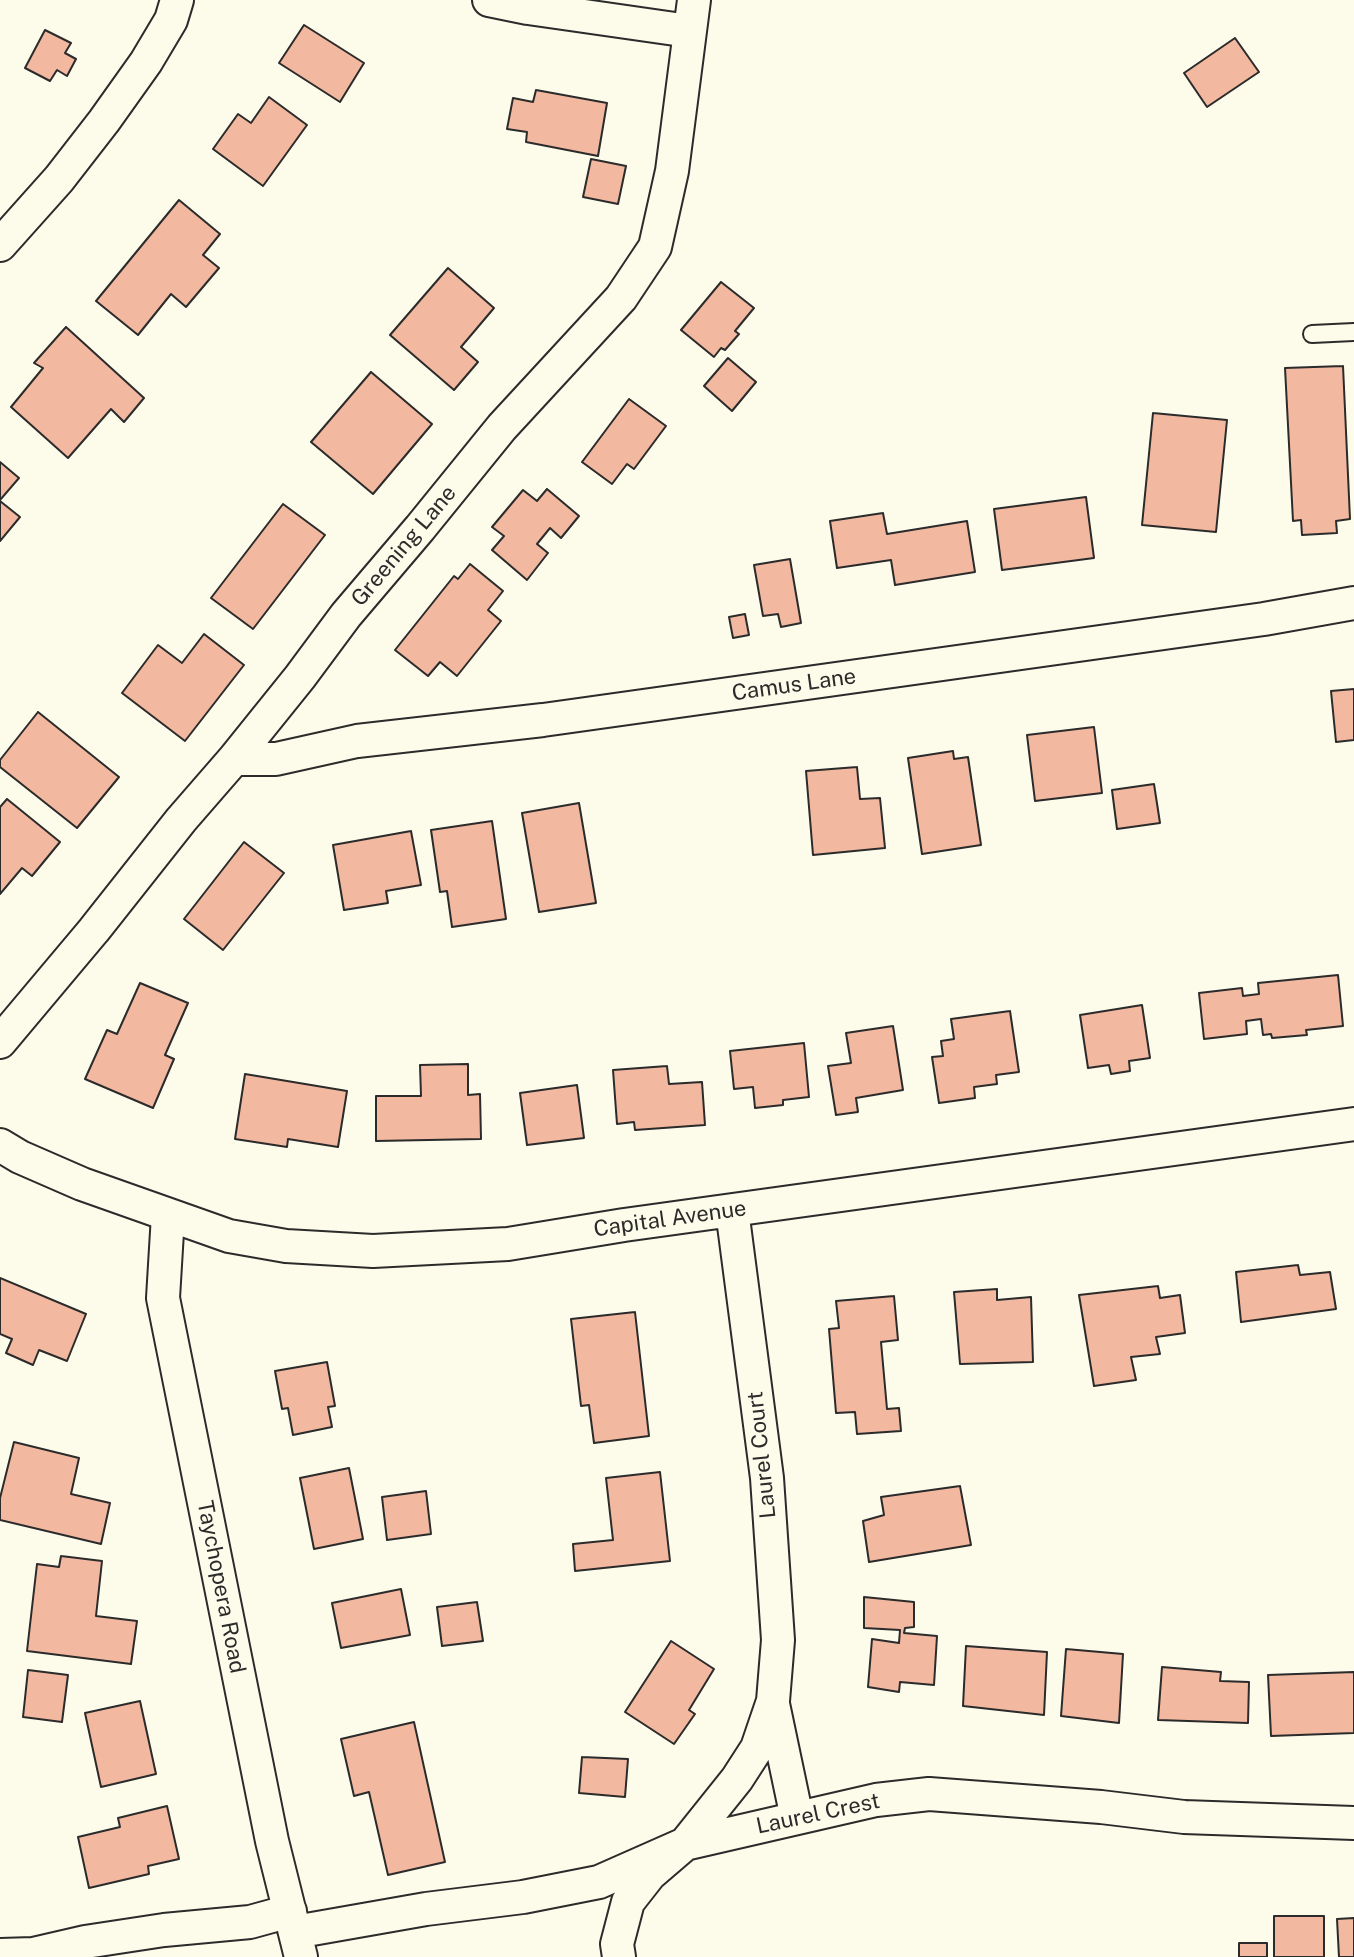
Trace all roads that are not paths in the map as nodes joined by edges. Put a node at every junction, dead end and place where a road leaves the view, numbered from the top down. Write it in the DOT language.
graph roads {
  1 [pos="177,0"];
  2 [pos="489,0"];
  3 [pos="692,15"];
  4 [pos="0,245"];
  5 [pos="1354,332"];
  6 [pos="1312,334"];
  7 [pos="1354,603"];
  8 [pos="234,759"];
  9 [pos="0,1042"];
  10 [pos="1354,1124"];
  11 [pos="0,1145"];
  12 [pos="732,1210"];
  13 [pos="168,1215"];
  14 [pos="773,1701"];
  15 [pos="797,1818"];
  16 [pos="1354,1823"];
  17 [pos="685,1844"];
  18 [pos="295,1933"];
  19 [pos="0,1955"];
  20 [pos="619,1957"];
  1 -- 4 [label="street"];
  2 -- 3 [label="street"];
  3 -- 8 [label="street, Greening Lane"];
  5 -- 6 [label="lane"];
  7 -- 8 [label="street, Camus Lane"];
  8 -- 9 [label="street, Greening Lane"];
  10 -- 12 [label="street, Capital Avenue"];
  11 -- 13 [label="street, Capital Avenue"];
  12 -- 13 [label="street, Capital Avenue"];
  12 -- 14 [label="street, Laurel Court"];
  13 -- 18 [label="street, Taychopera Road"];
  14 -- 15 [label="street, Laurel Court"];
  14 -- 17 [label="street, Laurel Court"];
  15 -- 16 [label="street, Laurel Crest"];
  15 -- 17 [label="street, Laurel Crest"];
  17 -- 18 [label="street, Laurel Crest"];
  17 -- 20 [label="street, Laurel Court"];
  18 -- 19 [label="street, Laurel Crest"];
}
